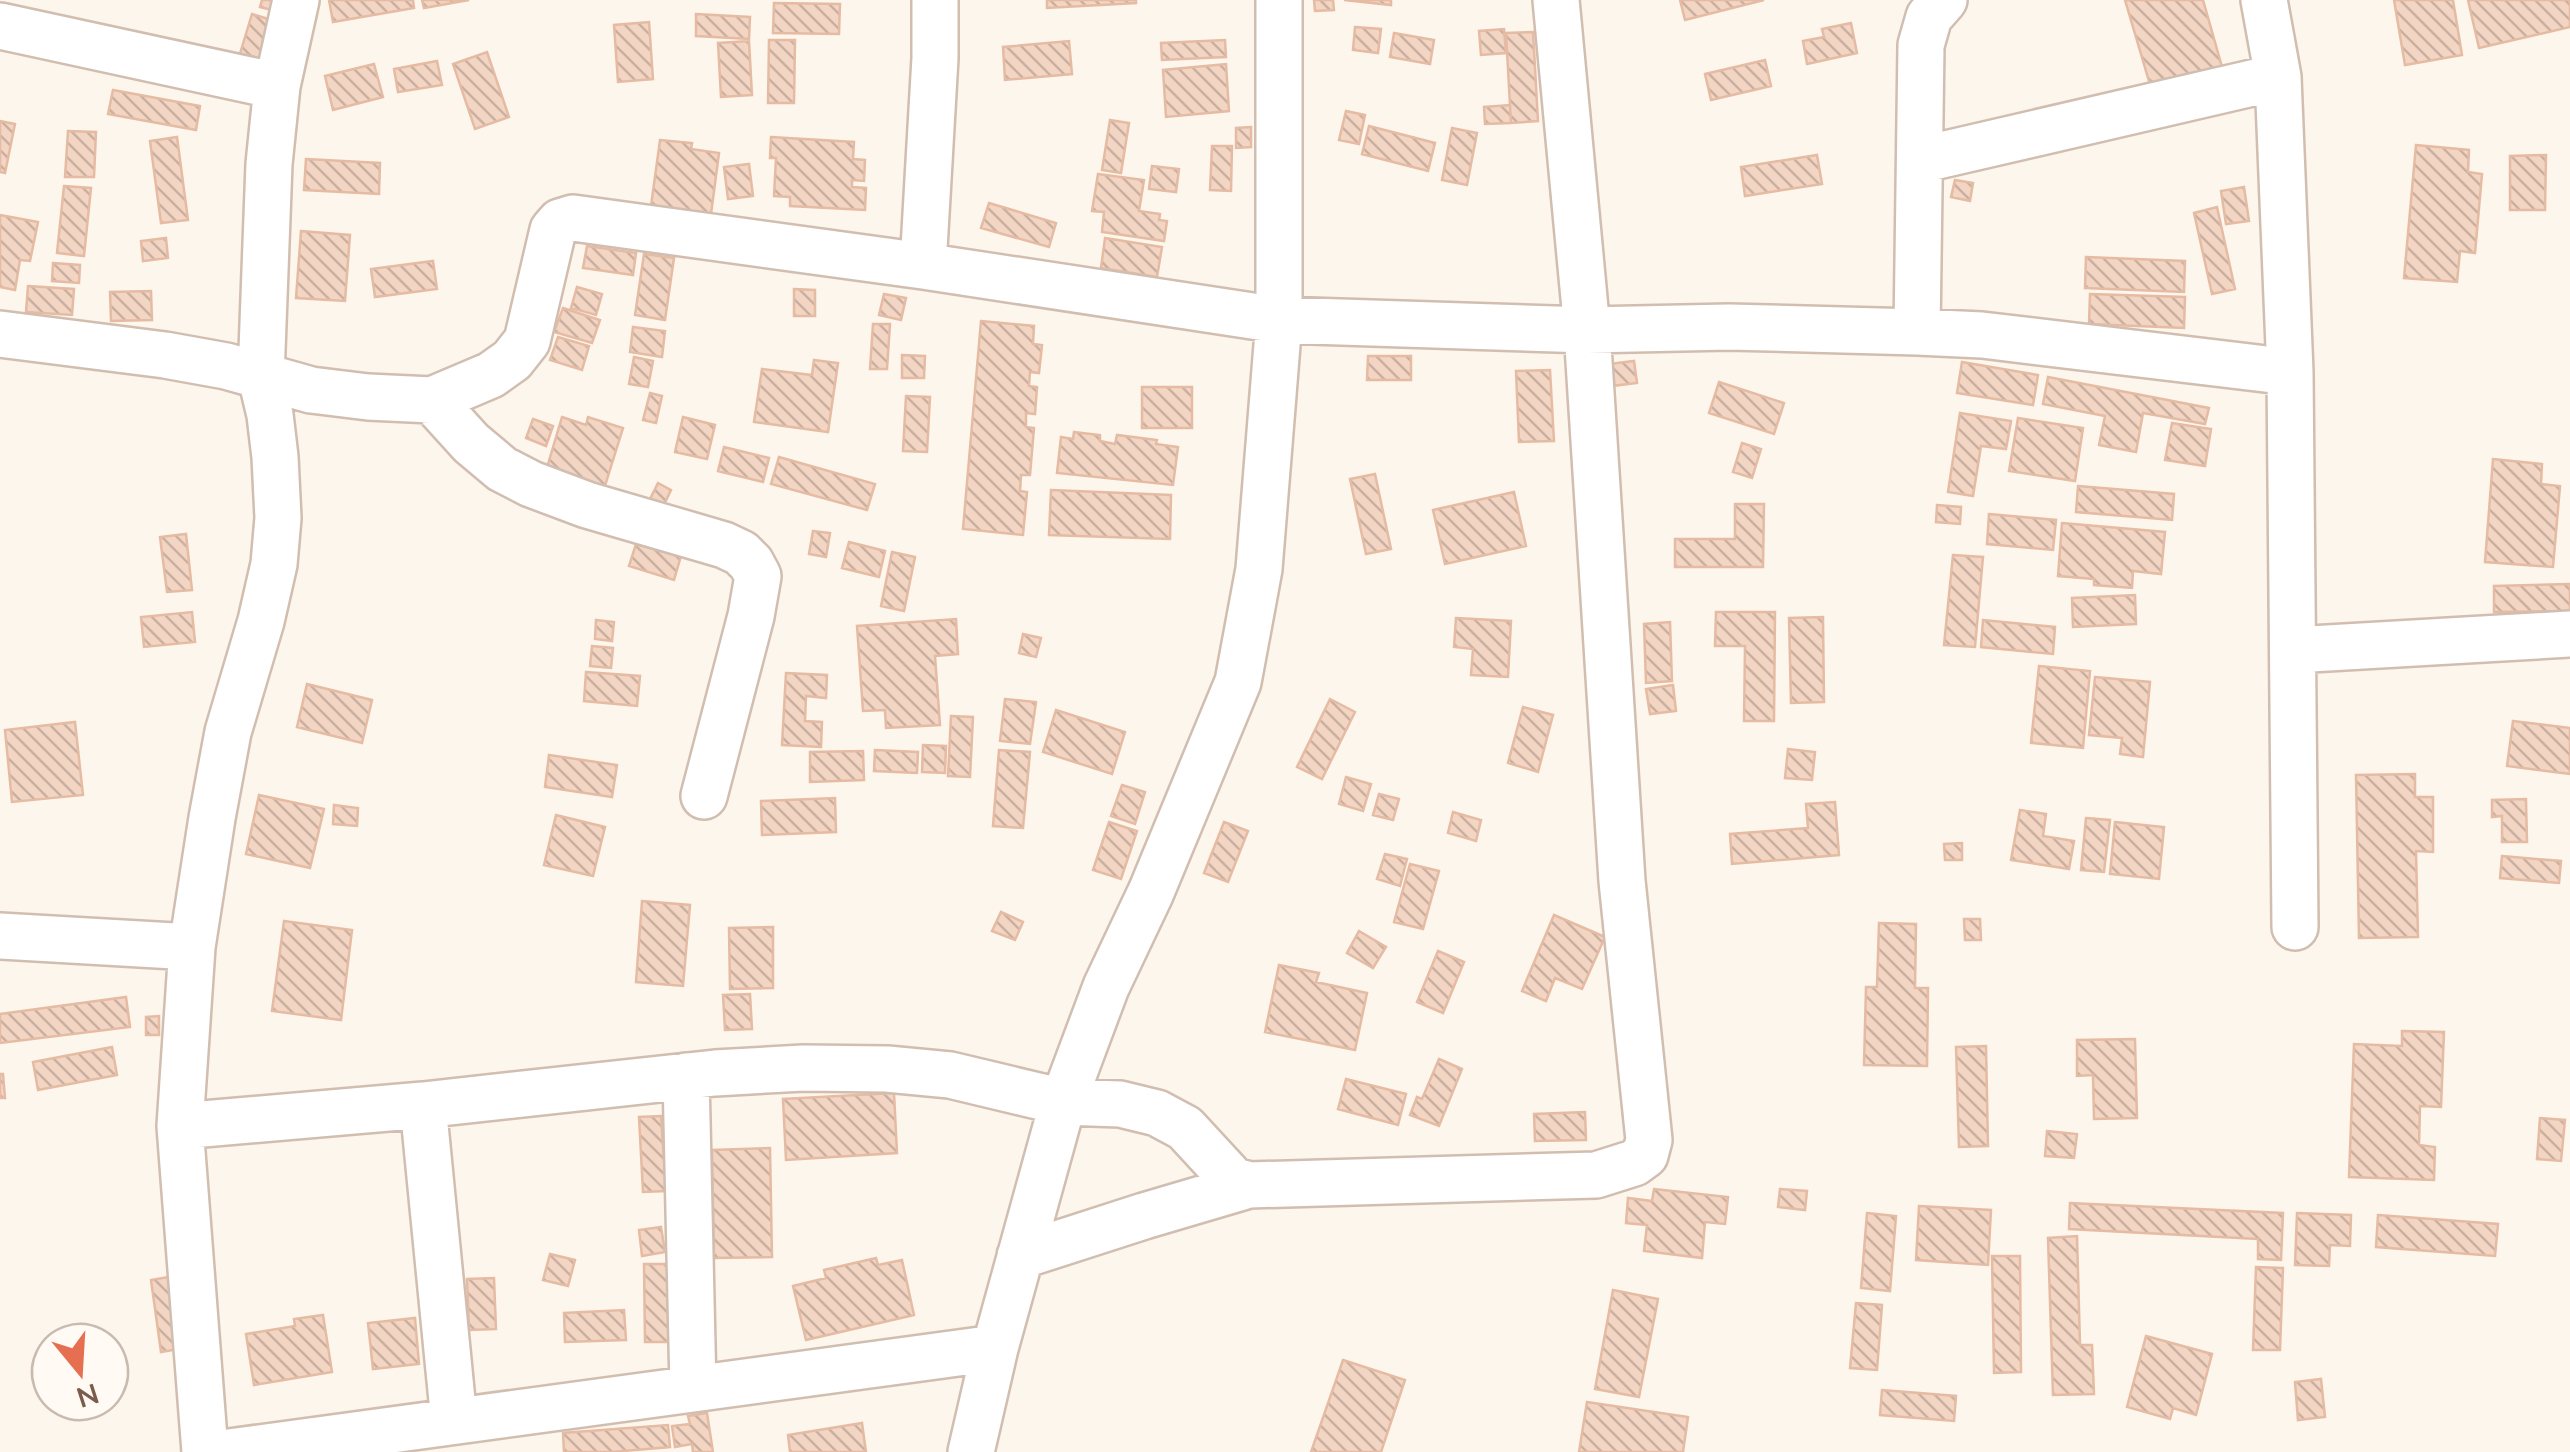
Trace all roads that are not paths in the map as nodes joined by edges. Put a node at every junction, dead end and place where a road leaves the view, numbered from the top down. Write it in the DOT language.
graph roads {
  1 [pos="296,0"];
  2 [pos="936,0"];
  3 [pos="1279,0"];
  4 [pos="1556,0"];
  5 [pos="1944,0"];
  6 [pos="2264,0"];
  7 [pos="0,26"];
  8 [pos="2278,77"];
  9 [pos="277,86"];
  10 [pos="1920,160"];
  11 [pos="922,266"];
  12 [pos="1279,320"];
  13 [pos="1587,330"];
  14 [pos="1917,332"];
  15 [pos="0,334"];
  16 [pos="2290,372"];
  17 [pos="261,377"];
  18 [pos="432,400"];
  19 [pos="2570,634"];
  20 [pos="2292,650"];
  21 [pos="704,796"];
  22 [pos="2296,927"];
  23 [pos="0,936"];
  24 [pos="192,948"];
  25 [pos="686,1076"];
  26 [pos="1063,1102"];
  27 [pos="423,1105"];
  28 [pos="180,1126"];
  29 [pos="1249,1185"];
  30 [pos="1020,1256"];
  31 [pos="995,1348"];
  32 [pos="693,1389"];
  33 [pos="454,1421"];
  34 [pos="205,1452"];
  35 [pos="230,1452"];
  36 [pos="971,1452"];
  1 -- 9 [label="street"];
  2 -- 11 [label="street"];
  3 -- 12 [label="street"];
  4 -- 13 [label="street"];
  5 -- 10 [label="street"];
  6 -- 8 [label="street"];
  7 -- 9 [label="street"];
  8 -- 10 [label="street"];
  8 -- 16 [label="street"];
  9 -- 17 [label="street"];
  10 -- 14 [label="street"];
  11 -- 12 [label="street"];
  11 -- 18 [label="street"];
  12 -- 13 [label="street"];
  12 -- 26 [label="street"];
  13 -- 14 [label="street"];
  13 -- 29 [label="street"];
  14 -- 16 [label="street"];
  15 -- 17 [label="street"];
  16 -- 20 [label="street"];
  17 -- 18 [label="street"];
  17 -- 24 [label="street"];
  18 -- 21 [label="street"];
  19 -- 20 [label="street"];
  20 -- 22 [label="street"];
  23 -- 24 [label="street"];
  24 -- 28 [label="street"];
  25 -- 26 [label="street"];
  25 -- 27 [label="street"];
  25 -- 32 [label="street"];
  26 -- 29 [label="street"];
  26 -- 30 [label="street"];
  27 -- 28 [label="street"];
  27 -- 33 [label="street"];
  28 -- 34 [label="street"];
  29 -- 30 [label="street"];
  30 -- 31 [label="street"];
  31 -- 32 [label="street"];
  31 -- 36 [label="street"];
  32 -- 33 [label="street"];
  33 -- 35 [label="street"];
}
